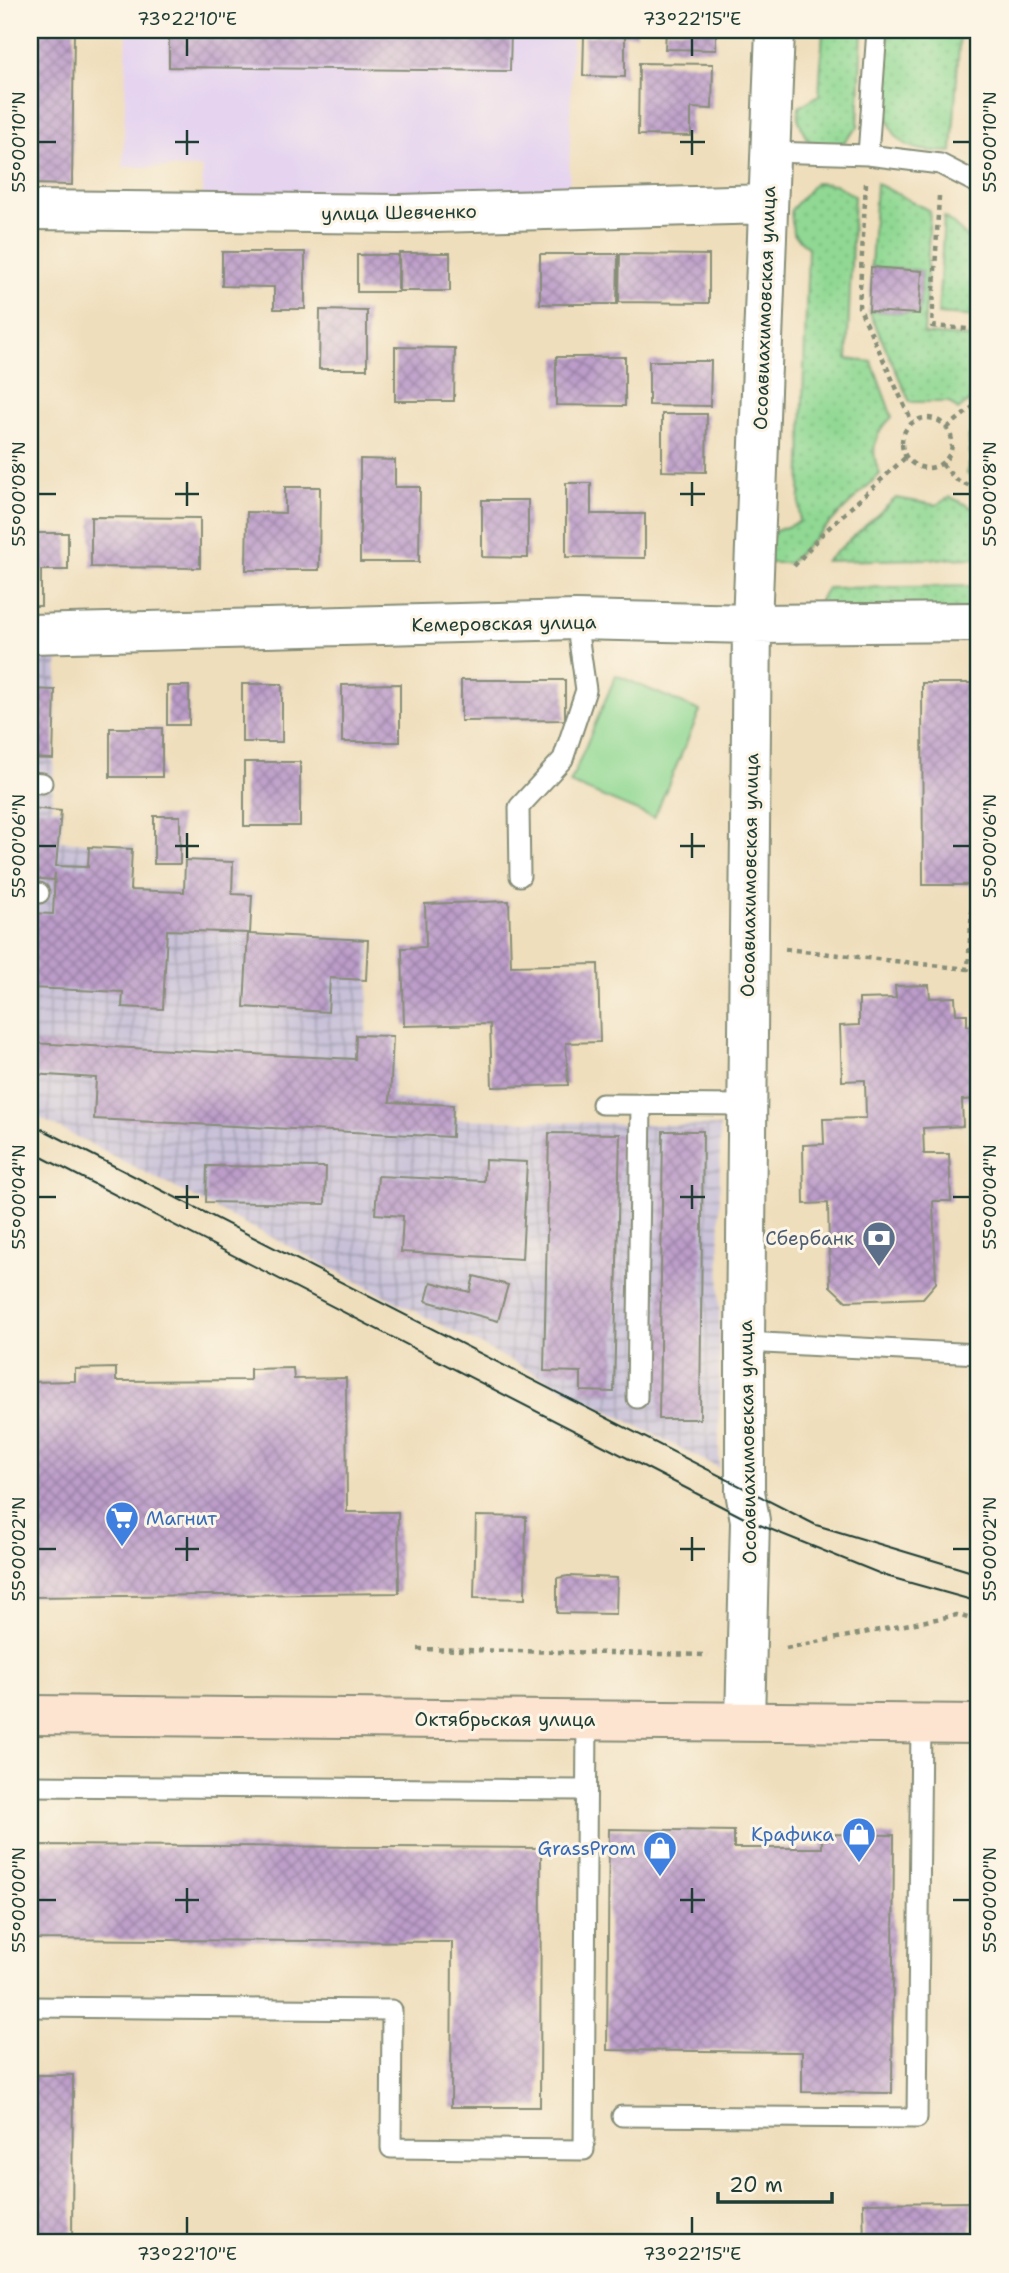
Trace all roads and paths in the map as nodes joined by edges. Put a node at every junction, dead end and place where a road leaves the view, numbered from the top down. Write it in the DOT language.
graph roads {
  1 [pos="775,30"];
  2 [pos="877,30"];
  3 [pos="770,152"];
  4 [pos="868,155"];
  5 [pos="940,164"];
  6 [pos="979,184"];
  7 [pos="768,204"];
  8 [pos="30,210"];
  9 [pos="979,330"];
  10 [pos="979,402"];
  11 [pos="912,422"];
  12 [pos="947,428"];
  13 [pos="906,457"];
  14 [pos="942,464"];
  15 [pos="979,490"];
  16 [pos="791,569"];
  17 [pos="576,620"];
  18 [pos="979,622"];
  19 [pos="752,624"];
  20 [pos="30,634"];
  21 [pos="520,876"];
  22 [pos="979,908"];
  23 [pos="749,945"];
  24 [pos="603,1104"];
  25 [pos="641,1104"];
  26 [pos="747,1105"];
  27 [pos="745,1342"];
  28 [pos="979,1353"];
  29 [pos="637,1398"];
  30 [pos="979,1481"];
  31 [pos="979,1517"];
  32 [pos="979,1621"];
  33 [pos="418,1649"];
  34 [pos="746,1656"];
  35 [pos="30,1715"];
  36 [pos="587,1719"];
  37 [pos="745,1720"];
  38 [pos="921,1722"];
  39 [pos="979,1724"];
  40 [pos="30,1786"];
  41 [pos="586,1790"];
  42 [pos="30,2007"];
  43 [pos="622,2116"];
  1 -- 3 [label="street, Осоавиахимовская улица"];
  2 -- 4 [label="lane"];
  3 -- 4 [label="lane"];
  3 -- 7 [label="street, Осоавиахимовская улица"];
  4 -- 5 [label="lane"];
  4 -- 11 [label="path"];
  5 -- 6 [label="lane"];
  5 -- 9 [label="path"];
  7 -- 8 [label="street, улица Шевченко"];
  7 -- 19 [label="street, Осоавиахимовская улица"];
  10 -- 12 [label="path"];
  11 -- 12 [label="path"];
  11 -- 13 [label="path"];
  12 -- 14 [label="path"];
  13 -- 14 [label="path"];
  13 -- 16 [label="path"];
  14 -- 15 [label="path"];
  17 -- 19 [label="street, Кемеровская улица"];
  17 -- 20 [label="street, Кемеровская улица"];
  17 -- 21 [label="lane"];
  18 -- 19 [label="street, Кемеровская улица"];
  19 -- 23 [label="street, Осоавиахимовская улица"];
  22 -- 23 [label="path"];
  23 -- 26 [label="street, Осоавиахимовская улица"];
  24 -- 25 [label="lane"];
  25 -- 26 [label="lane"];
  25 -- 29 [label="lane"];
  26 -- 27 [label="street, Осоавиахимовская улица"];
  27 -- 28 [label="lane"];
  27 -- 34 [label="street, Осоавиахимовская улица"];
  30 -- 31 [label="path"];
  32 -- 34 [label="path"];
  33 -- 34 [label="path"];
  34 -- 37 [label="street, Осоавиахимовская улица"];
  35 -- 36 [label="street, Октябрьская улица"];
  36 -- 37 [label="street, Октябрьская улица"];
  36 -- 41 [label="lane"];
  37 -- 38 [label="street, Октябрьская улица"];
  38 -- 39 [label="street, Октябрьская улица"];
  38 -- 43 [label="lane"];
  40 -- 41 [label="lane"];
  41 -- 42 [label="lane"];
}
